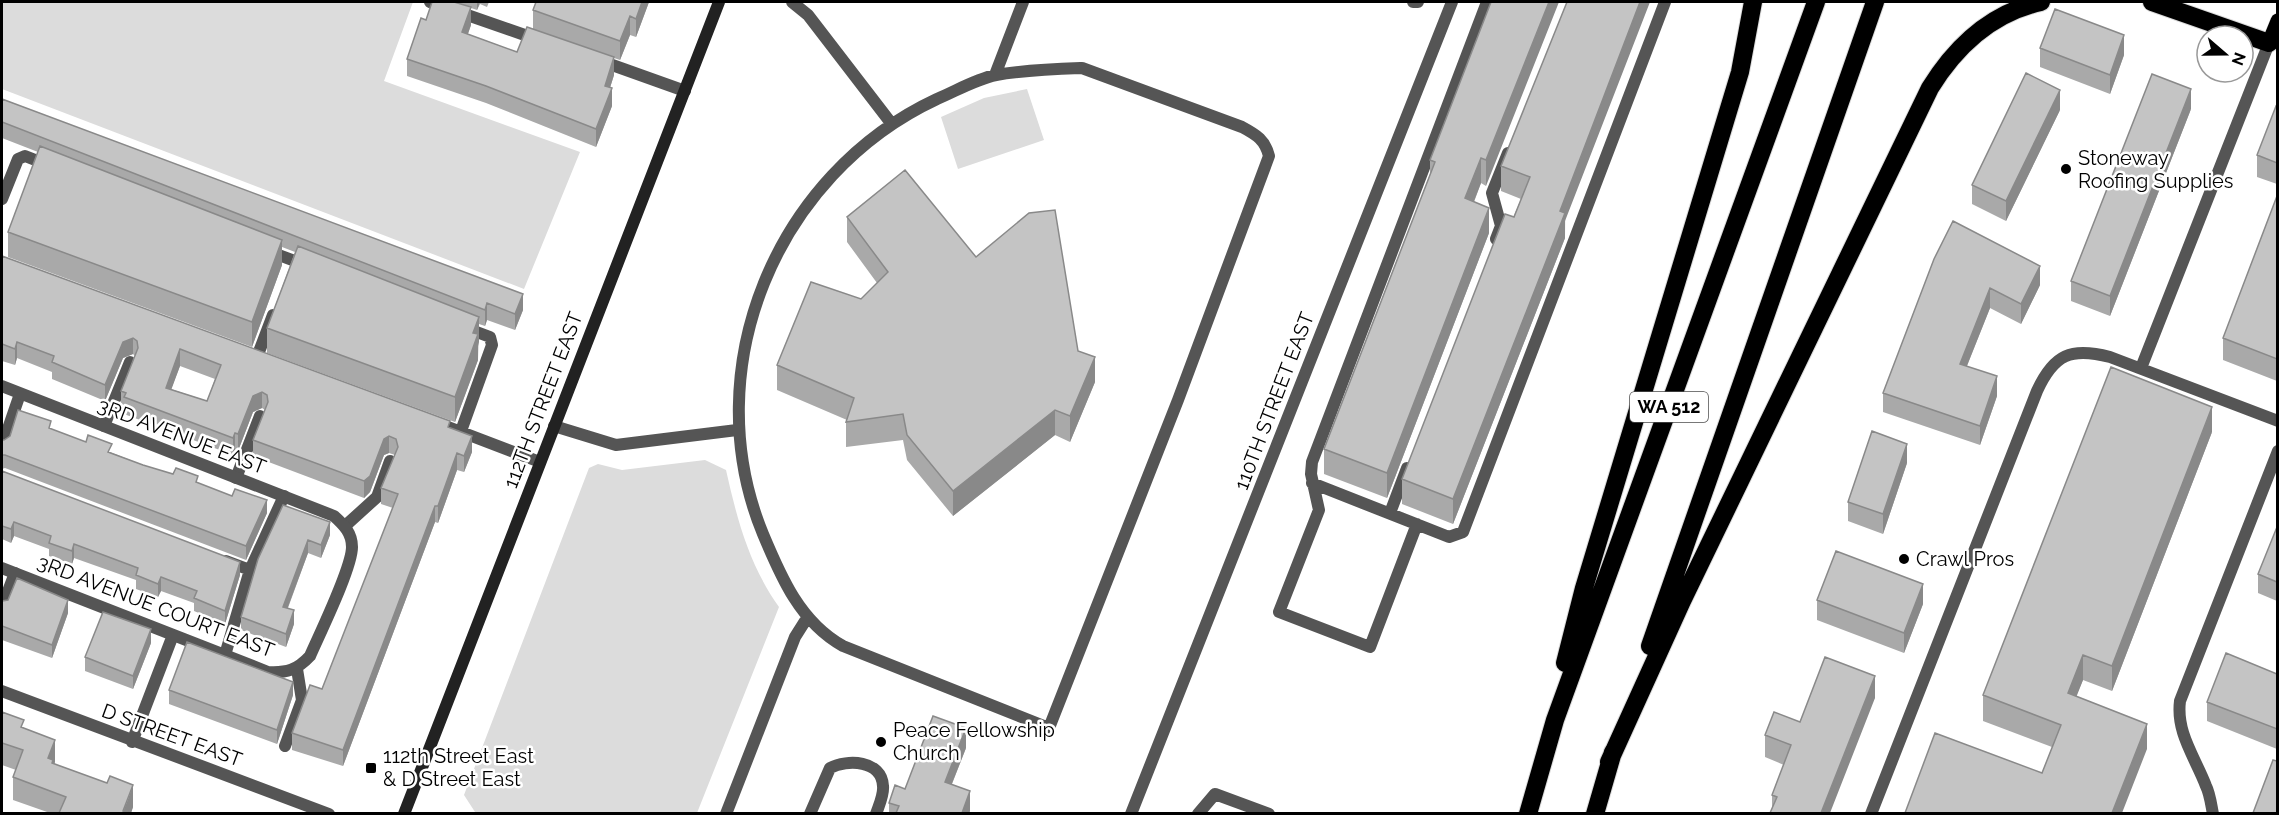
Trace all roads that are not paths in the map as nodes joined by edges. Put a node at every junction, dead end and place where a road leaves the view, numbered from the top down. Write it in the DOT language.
graph roads {
  1 [pos="430,2"];
  2 [pos="719,2"];
  3 [pos="792,2"];
  4 [pos="1023,2"];
  5 [pos="1413,2"];
  6 [pos="1418,2"];
  7 [pos="1452,2"];
  8 [pos="1487,2"];
  9 [pos="1665,2"];
  10 [pos="1753,2"];
  11 [pos="1816,2"];
  12 [pos="1875,2"];
  13 [pos="2041,2"];
  14 [pos="2152,2"];
  15 [pos="2277,21"];
  16 [pos="552,44"];
  17 [pos="2273,45"];
  18 [pos="585,56"];
  19 [pos="995,75"];
  20 [pos="685,91"];
  21 [pos="891,123"];
  22 [pos="1513,140"];
  23 [pos="58,169"];
  24 [pos="2,199"];
  25 [pos="259,247"];
  26 [pos="1492,248"];
  27 [pos="326,273"];
  28 [pos="277,303"];
  29 [pos="457,324"];
  30 [pos="257,357"];
  31 [pos="130,362"];
  32 [pos="2141,368"];
  33 [pos="2,386"];
  34 [pos="20,393"];
  35 [pos="418,415"];
  36 [pos="260,416"];
  37 [pos="2277,421"];
  38 [pos="104,426"];
  39 [pos="554,426"];
  40 [pos="737,430"];
  41 [pos="461,431"];
  42 [pos="2,446"];
  43 [pos="2277,451"];
  44 [pos="1411,458"];
  45 [pos="390,461"];
  46 [pos="540,462"];
  47 [pos="236,477"];
  48 [pos="1312,483"];
  49 [pos="284,496"];
  50 [pos="1390,513"];
  51 [pos="1417,524"];
  52 [pos="345,526"];
  53 [pos="217,558"];
  54 [pos="2,568"];
  55 [pos="250,570"];
  56 [pos="15,573"];
  57 [pos="2,608"];
  58 [pos="807,618"];
  59 [pos="173,635"];
  60 [pos="225,655"];
  61 [pos="297,669"];
  62 [pos="2,691"];
  63 [pos="132,742"];
  64 [pos="285,746"];
  65 [pos="1609,762"];
  66 [pos="1530,805"];
  67 [pos="329,813"];
  68 [pos="404,813"];
  69 [pos="726,813"];
  70 [pos="810,813"];
  71 [pos="876,813"];
  72 [pos="1131,813"];
  73 [pos="1198,813"];
  74 [pos="1269,813"];
  75 [pos="1595,813"];
  76 [pos="1871,813"];
  77 [pos="2213,813"];
  1 -- 16 [label="street"];
  2 -- 20 [label="main road, 112TH STREET EAST"];
  3 -- 21 [label="street"];
  4 -- 19 [label="street"];
  5 -- 6 [label="street"];
  7 -- 72 [label="street, 110TH STREET EAST"];
  8 -- 48 [label="street"];
  9 -- 51 [label="street"];
  10 -- 66 [label="highway"];
  11 -- 66 [label="highway, WA 512"];
  12 -- 65 [label="highway, WA 512"];
  13 -- 65 [label="highway"];
  14 -- 17 [label="highway"];
  15 -- 17 [label="main road"];
  17 -- 32 [label="street"];
  18 -- 20 [label="street"];
  19 -- 21 [label="street"];
  19 -- 58 [label="street"];
  20 -- 39 [label="main road, 112TH STREET EAST"];
  21 -- 40 [label="street"];
  22 -- 26 [label="street"];
  23 -- 24 [label="street"];
  25 -- 27 [label="street"];
  28 -- 30 [label="street"];
  29 -- 41 [label="street"];
  31 -- 38 [label="street"];
  32 -- 37 [label="street"];
  32 -- 76 [label="street"];
  33 -- 34 [label="street, 3RD AVENUE EAST"];
  34 -- 38 [label="street, 3RD AVENUE EAST"];
  34 -- 42 [label="street"];
  35 -- 41 [label="street"];
  36 -- 47 [label="street"];
  38 -- 47 [label="street, 3RD AVENUE EAST"];
  39 -- 40 [label="street"];
  39 -- 46 [label="main road, 112TH STREET EAST"];
  40 -- 58 [label="street"];
  41 -- 46 [label="street"];
  43 -- 77 [label="street"];
  44 -- 50 [label="street"];
  45 -- 52 [label="street"];
  46 -- 68 [label="main road, 112TH STREET EAST"];
  47 -- 49 [label="street, 3RD AVENUE EAST"];
  48 -- 50 [label="street"];
  48 -- 51 [label="street"];
  49 -- 52 [label="street, 3RD AVENUE EAST"];
  49 -- 55 [label="street"];
  50 -- 51 [label="street"];
  52 -- 61 [label="street"];
  53 -- 55 [label="street"];
  54 -- 56 [label="street, 3RD AVENUE COURT EAST"];
  55 -- 60 [label="street"];
  56 -- 57 [label="street"];
  56 -- 59 [label="street, 3RD AVENUE COURT EAST"];
  58 -- 69 [label="street"];
  59 -- 60 [label="street, 3RD AVENUE COURT EAST"];
  59 -- 63 [label="street"];
  60 -- 61 [label="street, 3RD AVENUE COURT EAST"];
  61 -- 64 [label="street"];
  62 -- 63 [label="street, D STREET EAST"];
  63 -- 67 [label="street, D STREET EAST"];
  65 -- 75 [label="highway, WA 512"];
  70 -- 71 [label="street"];
  73 -- 74 [label="street"];
}
